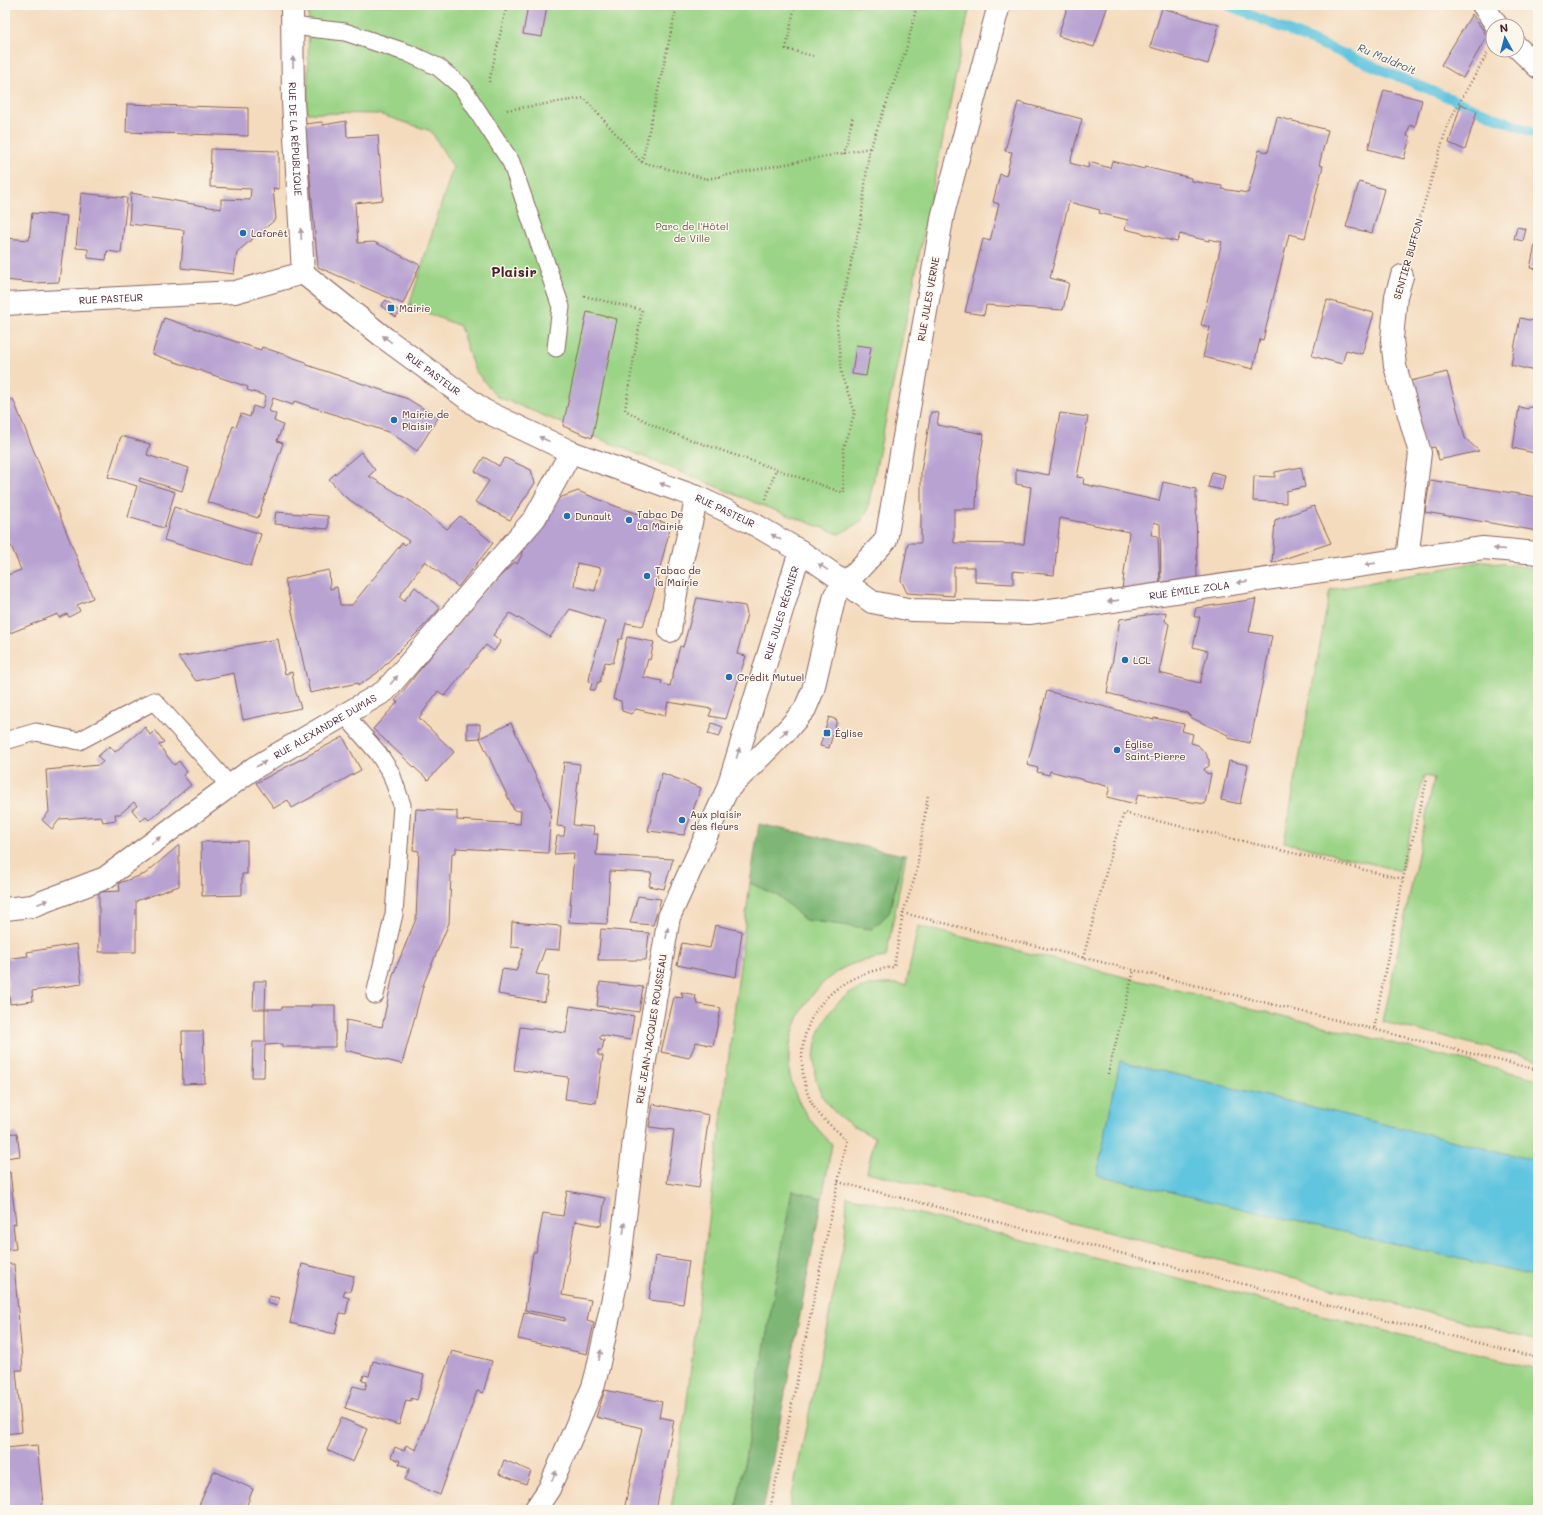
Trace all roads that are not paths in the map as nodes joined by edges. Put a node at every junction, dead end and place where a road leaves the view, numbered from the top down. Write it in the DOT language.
graph roads {
  1 [pos="999,5"];
  2 [pos="1483,5"];
  3 [pos="292,15"];
  4 [pos="1492,18"];
  5 [pos="1525,55"];
  6 [pos="1538,67"];
  7 [pos="303,272"];
  8 [pos="1402,276"];
  9 [pos="5,304"];
  10 [pos="556,348"];
  11 [pos="571,452"];
  12 [pos="697,497"];
  13 [pos="800,551"];
  14 [pos="1538,553"];
  15 [pos="1407,559"];
  16 [pos="846,583"];
  17 [pos="670,631"];
  18 [pos="345,715"];
  19 [pos="5,742"];
  20 [pos="230,786"];
  21 [pos="727,790"];
  22 [pos="5,909"];
  23 [pos="375,995"];
  24 [pos="535,1510"];
  1 -- 16 [label="street, RUE JULES VERNE"];
  2 -- 4 [label="street"];
  7 -- 3 [label="street, RUE DE LA RÉPUBLIQUE, one-way"];
  3 -- 10 [label="lane"];
  5 -- 6 [label="street"];
  7 -- 9 [label="street, RUE PASTEUR"];
  11 -- 7 [label="street, RUE PASTEUR, one-way"];
  8 -- 15 [label="street, SENTIER BUFFON"];
  12 -- 11 [label="street, RUE PASTEUR, one-way"];
  18 -- 11 [label="street, RUE ALEXANDRE DUMAS, one-way"];
  13 -- 12 [label="street, RUE PASTEUR, one-way"];
  12 -- 17 [label="street"];
  16 -- 13 [label="street, RUE PASTEUR, one-way"];
  21 -- 13 [label="street, RUE JULES RÉGNIER, one-way"];
  14 -- 15 [label="street, RUE ÉMILE ZOLA, one-way"];
  15 -- 16 [label="street, RUE ÉMILE ZOLA, one-way"];
  21 -- 16 [label="street, RUE JEAN-JACQUES ROUSSEAU, one-way"];
  20 -- 18 [label="street, RUE ALEXANDRE DUMAS, one-way"];
  18 -- 23 [label="lane"];
  19 -- 20 [label="lane"];
  22 -- 20 [label="street, RUE ALEXANDRE DUMAS, one-way"];
  24 -- 21 [label="street, RUE JEAN-JACQUES ROUSSEAU, one-way"];
}
